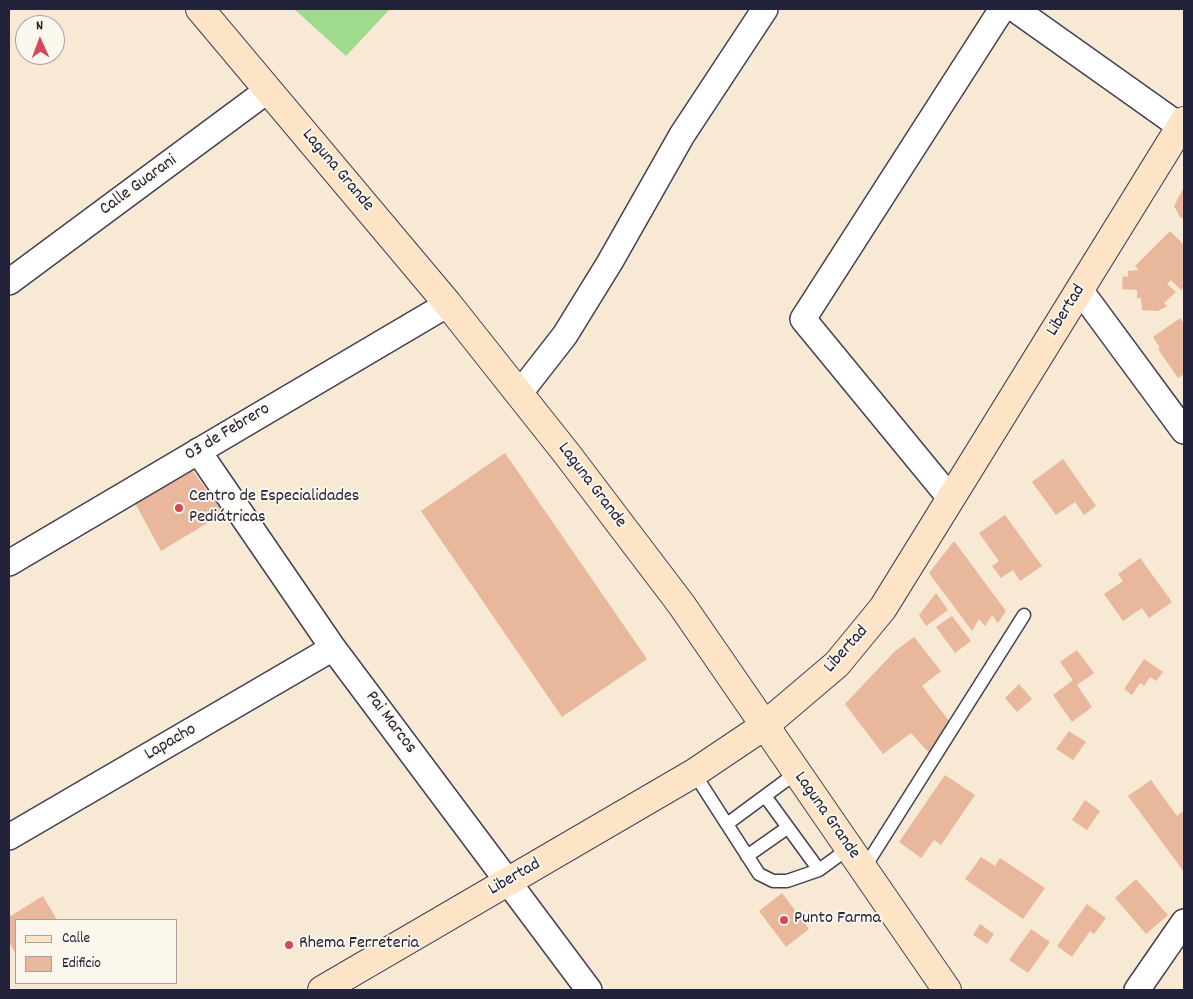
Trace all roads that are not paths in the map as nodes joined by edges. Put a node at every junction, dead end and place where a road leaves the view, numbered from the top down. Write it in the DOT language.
graph roads {
  1 [pos="200,9"];
  2 [pos="764,9"];
  3 [pos="1002,9"];
  4 [pos="1015,9"];
  5 [pos="268,90"];
  6 [pos="1183,126"];
  7 [pos="9,282"];
  8 [pos="1080,290"];
  9 [pos="448,304"];
  10 [pos="519,394"];
  11 [pos="1184,431"];
  12 [pos="198,451"];
  13 [pos="951,498"];
  14 [pos="9,563"];
  15 [pos="1024,615"];
  16 [pos="333,648"];
  17 [pos="764,726"];
  18 [pos="694,773"];
  19 [pos="796,773"];
  20 [pos="765,796"];
  21 [pos="727,824"];
  22 [pos="787,828"];
  23 [pos="9,837"];
  24 [pos="747,856"];
  25 [pos="856,859"];
  26 [pos="819,870"];
  27 [pos="508,882"];
  28 [pos="1184,922"];
  29 [pos="322,990"];
  30 [pos="589,990"];
  31 [pos="947,990"];
  32 [pos="1137,990"];
  1 -- 5 [label="main road, Laguna Grande"];
  2 -- 10 [label="street"];
  3 -- 13 [label="street"];
  4 -- 6 [label="street"];
  5 -- 7 [label="street, Calle Guarani"];
  5 -- 9 [label="main road, Laguna Grande"];
  6 -- 8 [label="main road, Libertad"];
  8 -- 11 [label="street"];
  8 -- 13 [label="main road, Libertad"];
  9 -- 10 [label="main road, Laguna Grande"];
  9 -- 12 [label="street, 03 de Febrero"];
  10 -- 17 [label="main road, Laguna Grande"];
  12 -- 14 [label="street, 03 de Febrero"];
  12 -- 16 [label="street, Pai Marcos"];
  13 -- 17 [label="main road, Libertad"];
  15 -- 25 [label="lane"];
  16 -- 23 [label="street, Lapacho"];
  16 -- 27 [label="street, Pai Marcos"];
  17 -- 18 [label="main road, Libertad"];
  17 -- 19 [label="main road, Laguna Grande"];
  18 -- 21 [label="lane"];
  18 -- 27 [label="main road, Libertad"];
  19 -- 20 [label="lane"];
  19 -- 25 [label="main road, Laguna Grande"];
  20 -- 21 [label="lane"];
  20 -- 22 [label="lane"];
  21 -- 24 [label="lane"];
  22 -- 24 [label="lane"];
  22 -- 26 [label="lane"];
  24 -- 26 [label="lane"];
  25 -- 26 [label="lane"];
  25 -- 31 [label="main road, Laguna Grande"];
  27 -- 29 [label="main road, Libertad"];
  27 -- 30 [label="street, Pai Marcos"];
  28 -- 32 [label="street"];
}
